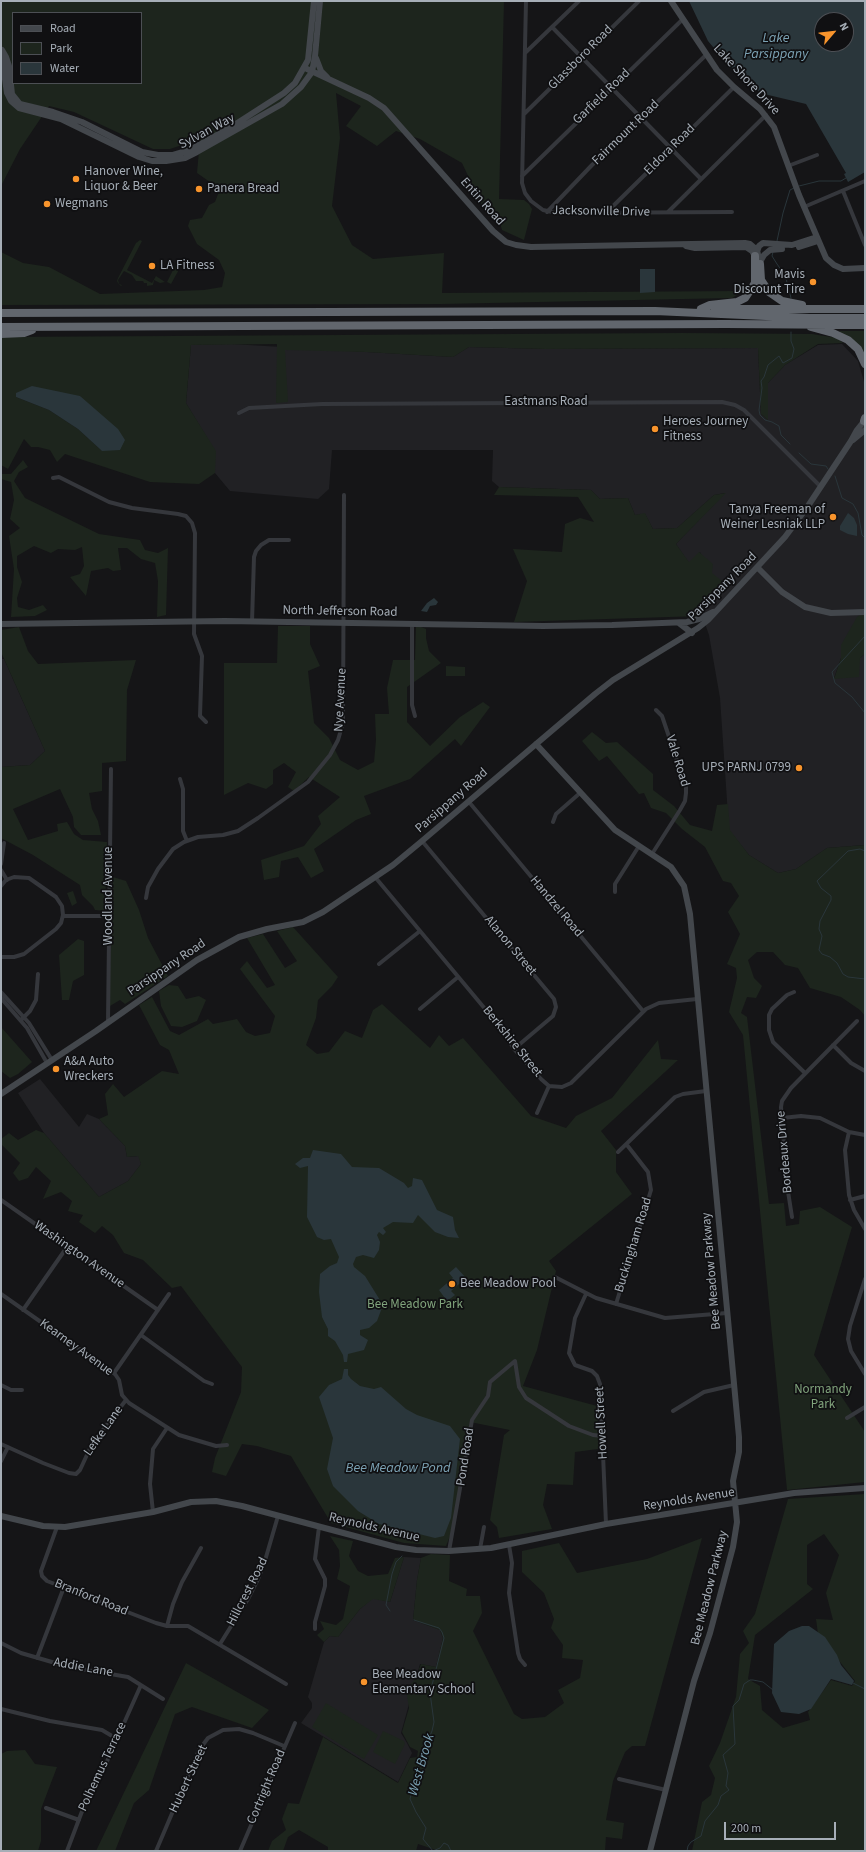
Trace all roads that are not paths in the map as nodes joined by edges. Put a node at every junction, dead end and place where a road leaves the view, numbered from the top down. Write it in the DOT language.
graph roads {
  1 [pos="314,1"];
  2 [pos="320,1"];
  3 [pos="526,1"];
  4 [pos="579,1"];
  5 [pos="639,1"];
  6 [pos="671,1"];
  7 [pos="682,19"];
  8 [pos="552,27"];
  9 [pos="1,50"];
  10 [pos="316,52"];
  11 [pos="526,52"];
  12 [pos="706,55"];
  13 [pos="581,58"];
  14 [pos="305,68"];
  15 [pos="312,72"];
  16 [pos="333,82"];
  17 [pos="734,87"];
  18 [pos="612,88"];
  19 [pos="524,114"];
  20 [pos="766,115"];
  21 [pos="641,119"];
  22 [pos="225,133"];
  23 [pos="671,149"];
  24 [pos="817,155"];
  25 [pos="788,166"];
  26 [pos="522,176"];
  27 [pos="701,179"];
  28 [pos="865,181"];
  29 [pos="843,191"];
  30 [pos="804,207"];
  31 [pos="547,212"];
  32 [pos="668,212"];
  33 [pos="732,212"];
  34 [pos="606,213"];
  35 [pos="817,239"];
  36 [pos="865,245"];
  37 [pos="756,253"];
  38 [pos="760,264"];
  39 [pos="865,268"];
  40 [pos="701,309"];
  41 [pos="837,309"];
  42 [pos="865,309"];
  43 [pos="655,311"];
  44 [pos="1,313"];
  45 [pos="865,318"];
  46 [pos="795,324"];
  47 [pos="865,325"];
  48 [pos="1,327"];
  49 [pos="39,327"];
  50 [pos="1,334"];
  51 [pos="865,364"];
  52 [pos="239,414"];
  53 [pos="865,420"];
  54 [pos="865,430"];
  55 [pos="851,441"];
  56 [pos="53,478"];
  57 [pos="822,487"];
  58 [pos="344,495"];
  59 [pos="289,540"];
  60 [pos="758,568"];
  61 [pos="720,607"];
  62 [pos="865,612"];
  63 [pos="193,622"];
  64 [pos="252,622"];
  65 [pos="687,622"];
  66 [pos="344,623"];
  67 [pos="679,623"];
  68 [pos="1,624"];
  69 [pos="412,624"];
  70 [pos="694,631"];
  71 [pos="656,710"];
  72 [pos="415,716"];
  73 [pos="206,722"];
  74 [pos="536,744"];
  75 [pos="111,769"];
  76 [pos="180,779"];
  77 [pos="580,793"];
  78 [pos="469,802"];
  79 [pos="553,822"];
  80 [pos="187,841"];
  81 [pos="422,841"];
  82 [pos="4,843"];
  83 [pos="639,846"];
  84 [pos="652,854"];
  85 [pos="1,864"];
  86 [pos="1,870"];
  87 [pos="375,877"];
  88 [pos="7,880"];
  89 [pos="1,886"];
  90 [pos="615,892"];
  91 [pos="146,898"];
  92 [pos="63,916"];
  93 [pos="109,916"];
  94 [pos="420,931"];
  95 [pos="1,957"];
  96 [pos="379,964"];
  97 [pos="38,974"];
  98 [pos="458,977"];
  99 [pos="794,992"];
  100 [pos="1,993"];
  101 [pos="1,998"];
  102 [pos="697,999"];
  103 [pos="420,1008"];
  104 [pos="643,1011"];
  105 [pos="22,1019"];
  106 [pos="857,1021"];
  107 [pos="108,1022"];
  108 [pos="833,1045"];
  109 [pos="514,1049"];
  110 [pos="49,1061"];
  111 [pos="865,1071"];
  112 [pos="805,1073"];
  113 [pos="549,1086"];
  114 [pos="706,1091"];
  115 [pos="1,1094"];
  116 [pos="537,1114"];
  117 [pos="782,1118"];
  118 [pos="849,1132"];
  119 [pos="865,1135"];
  120 [pos="627,1145"];
  121 [pos="618,1152"];
  122 [pos="865,1196"];
  123 [pos="1,1200"];
  124 [pos="850,1200"];
  125 [pos="792,1217"];
  126 [pos="865,1229"];
  127 [pos="67,1247"];
  128 [pos="555,1277"];
  129 [pos="865,1279"];
  130 [pos="1,1294"];
  131 [pos="169,1294"];
  132 [pos="586,1294"];
  133 [pos="616,1304"];
  134 [pos="23,1310"];
  135 [pos="158,1310"];
  136 [pos="728,1313"];
  137 [pos="141,1335"];
  138 [pos="114,1373"];
  139 [pos="865,1374"];
  140 [pos="1,1384"];
  141 [pos="212,1384"];
  142 [pos="734,1385"];
  143 [pos="22,1390"];
  144 [pos="126,1400"];
  145 [pos="865,1407"];
  146 [pos="673,1411"];
  147 [pos="847,1418"];
  148 [pos="167,1428"];
  149 [pos="603,1436"];
  150 [pos="1,1444"];
  151 [pos="226,1445"];
  152 [pos="8,1447"];
  153 [pos="1,1461"];
  154 [pos="865,1488"];
  155 [pos="735,1503"];
  156 [pos="153,1512"];
  157 [pos="1,1516"];
  158 [pos="278,1516"];
  159 [pos="606,1524"];
  160 [pos="57,1527"];
  161 [pos="319,1527"];
  162 [pos="484,1527"];
  163 [pos="509,1545"];
  164 [pos="201,1548"];
  165 [pos="480,1550"];
  166 [pos="449,1551"];
  167 [pos="64,1587"];
  168 [pos="167,1626"];
  169 [pos="315,1629"];
  170 [pos="1,1643"];
  171 [pos="220,1644"];
  172 [pos="37,1658"];
  173 [pos="525,1665"];
  174 [pos="286,1684"];
  175 [pos="141,1685"];
  176 [pos="163,1699"];
  177 [pos="1,1709"];
  178 [pos="294,1723"];
  179 [pos="117,1739"];
  180 [pos="284,1746"];
  181 [pos="619,1779"];
  182 [pos="666,1790"];
  183 [pos="46,1808"];
  184 [pos="79,1820"];
  185 [pos="68,1851"];
  186 [pos="156,1851"];
  187 [pos="240,1851"];
  188 [pos="650,1851"];
  1 -- 14 [label="street, Sylvan Way"];
  2 -- 10 [label="street, Sylvan Way"];
  3 -- 11 [label="street, Jacksonville Drive"];
  4 -- 8 [label="street"];
  5 -- 13 [label="street, Glassboro Road"];
  6 -- 7 [label="street, Lake Shore Drive"];
  7 -- 12 [label="street, Lake Shore Drive"];
  7 -- 18 [label="street, Garfield Road"];
  8 -- 11 [label="street"];
  8 -- 13 [label="street"];
  9 -- 22 [label="street, Sylvan Way"];
  10 -- 15 [label="street, Sylvan Way"];
  10 -- 16 [label="street"];
  11 -- 19 [label="street, Jacksonville Drive"];
  12 -- 17 [label="street, Lake Shore Drive"];
  12 -- 21 [label="street, Fairmount Road"];
  13 -- 18 [label="street"];
  13 -- 19 [label="street, Glassboro Road"];
  14 -- 15 [label="street, Entin Road"];
  14 -- 22 [label="street, Sylvan Way"];
  15 -- 16 [label="street, Entin Road"];
  15 -- 22 [label="street, Sylvan Way"];
  16 -- 37 [label="street, Entin Road"];
  17 -- 20 [label="street, Lake Shore Drive"];
  17 -- 23 [label="street, Eldora Road"];
  18 -- 21 [label="street"];
  18 -- 26 [label="street, Garfield Road"];
  19 -- 26 [label="street, Jacksonville Drive"];
  20 -- 25 [label="street, Lake Shore Drive"];
  20 -- 27 [label="street"];
  21 -- 23 [label="street"];
  21 -- 31 [label="street, Fairmount Road"];
  23 -- 27 [label="street"];
  23 -- 34 [label="street, Eldora Road"];
  24 -- 25 [label="street"];
  25 -- 30 [label="street, Lake Shore Drive"];
  26 -- 31 [label="street, Jacksonville Drive"];
  27 -- 32 [label="street"];
  28 -- 29 [label="street"];
  29 -- 30 [label="street"];
  29 -- 36 [label="street"];
  30 -- 35 [label="street, Lake Shore Drive"];
  31 -- 34 [label="street, Jacksonville Drive"];
  32 -- 33 [label="street, Jacksonville Drive"];
  32 -- 34 [label="street, Jacksonville Drive"];
  35 -- 37 [label="street"];
  35 -- 38 [label="street"];
  35 -- 39 [label="street, Lake Shore Drive"];
  37 -- 38 [label="street"];
  37 -- 40 [label="highway"];
  38 -- 41 [label="highway"];
  40 -- 41 [label="highway"];
  40 -- 43 [label="highway"];
  41 -- 42 [label="highway"];
  43 -- 44 [label="highway"];
  43 -- 45 [label="highway"];
  46 -- 47 [label="highway"];
  46 -- 49 [label="highway"];
  46 -- 51 [label="highway"];
  48 -- 49 [label="highway"];
  49 -- 50 [label="highway"];
  52 -- 57 [label="street, Eastmans Road"];
  53 -- 55 [label="street, Parsippany Road"];
  54 -- 55 [label="street, Parsippany Road"];
  55 -- 57 [label="street, Parsippany Road"];
  56 -- 63 [label="street"];
  57 -- 60 [label="street, Parsippany Road"];
  58 -- 66 [label="street, Nye Avenue"];
  59 -- 64 [label="street"];
  60 -- 61 [label="street, Parsippany Road"];
  60 -- 62 [label="street"];
  61 -- 65 [label="street, North Jefferson Road"];
  61 -- 70 [label="street, Parsippany Road"];
  63 -- 64 [label="street, North Jefferson Road"];
  63 -- 68 [label="street, North Jefferson Road"];
  63 -- 73 [label="street"];
  64 -- 66 [label="street, North Jefferson Road"];
  65 -- 67 [label="street, North Jefferson Road"];
  65 -- 70 [label="street"];
  66 -- 69 [label="street, North Jefferson Road"];
  66 -- 80 [label="street, Nye Avenue"];
  67 -- 69 [label="street, North Jefferson Road"];
  67 -- 70 [label="street"];
  69 -- 72 [label="street"];
  70 -- 74 [label="street, Parsippany Road"];
  71 -- 84 [label="street, Vale Road"];
  74 -- 77 [label="street, Bee Meadow Parkway"];
  74 -- 78 [label="street, Parsippany Road"];
  75 -- 93 [label="street, Woodland Avenue"];
  76 -- 80 [label="street"];
  77 -- 79 [label="street"];
  77 -- 83 [label="street, Bee Meadow Parkway"];
  78 -- 81 [label="street, Parsippany Road"];
  78 -- 104 [label="street, Handzel Road"];
  80 -- 91 [label="street, Nye Avenue"];
  81 -- 87 [label="street, Parsippany Road"];
  81 -- 109 [label="street, Alanon Street"];
  82 -- 85 [label="street"];
  83 -- 84 [label="street, Bee Meadow Parkway"];
  83 -- 90 [label="street"];
  84 -- 102 [label="street, Bee Meadow Parkway"];
  86 -- 88 [label="street"];
  87 -- 94 [label="street, Berkshire Street"];
  87 -- 107 [label="street, Parsippany Road"];
  88 -- 89 [label="street"];
  88 -- 92 [label="street"];
  92 -- 93 [label="street"];
  92 -- 95 [label="street"];
  93 -- 107 [label="street, Woodland Avenue"];
  94 -- 96 [label="street"];
  94 -- 98 [label="street, Berkshire Street"];
  97 -- 105 [label="street"];
  98 -- 103 [label="street"];
  98 -- 109 [label="street, Berkshire Street"];
  99 -- 112 [label="street"];
  100 -- 105 [label="street"];
  101 -- 105 [label="street"];
  102 -- 104 [label="street, Berkshire Street"];
  102 -- 114 [label="street, Bee Meadow Parkway"];
  104 -- 113 [label="street, Berkshire Street"];
  105 -- 110 [label="street"];
  106 -- 108 [label="street, Bordeaux Drive"];
  107 -- 110 [label="street, Parsippany Road"];
  108 -- 111 [label="street"];
  108 -- 112 [label="street, Bordeaux Drive"];
  109 -- 113 [label="street, Berkshire Street"];
  110 -- 115 [label="street, Parsippany Road"];
  112 -- 117 [label="street, Bordeaux Drive"];
  113 -- 116 [label="street"];
  114 -- 120 [label="street"];
  114 -- 136 [label="street, Bee Meadow Parkway"];
  117 -- 118 [label="street"];
  117 -- 125 [label="street, Bordeaux Drive"];
  118 -- 119 [label="street"];
  118 -- 124 [label="street"];
  120 -- 121 [label="street"];
  120 -- 133 [label="street, Buckingham Road"];
  122 -- 124 [label="street"];
  123 -- 127 [label="street, Washington Avenue"];
  124 -- 126 [label="street"];
  127 -- 134 [label="street"];
  127 -- 135 [label="street, Washington Avenue"];
  128 -- 132 [label="street"];
  129 -- 139 [label="street"];
  130 -- 134 [label="street, Kearney Avenue"];
  131 -- 135 [label="street"];
  132 -- 133 [label="street"];
  132 -- 149 [label="street, Howell Street"];
  133 -- 136 [label="street"];
  134 -- 138 [label="street, Kearney Avenue"];
  135 -- 137 [label="street"];
  136 -- 142 [label="street, Bee Meadow Parkway"];
  137 -- 138 [label="street"];
  137 -- 141 [label="street"];
  138 -- 144 [label="street, Kearney Avenue"];
  140 -- 143 [label="street"];
  142 -- 146 [label="street"];
  142 -- 155 [label="street, Bee Meadow Parkway"];
  144 -- 148 [label="street"];
  144 -- 152 [label="street, Lefke Lane"];
  145 -- 147 [label="street"];
  148 -- 151 [label="street"];
  148 -- 156 [label="street"];
  149 -- 159 [label="street, Howell Street"];
  149 -- 166 [label="street, Pond Road"];
  150 -- 152 [label="street, Lefke Lane"];
  152 -- 153 [label="street"];
  154 -- 155 [label="street, Reynolds Avenue"];
  155 -- 159 [label="street, Reynolds Avenue"];
  155 -- 182 [label="street, Bee Meadow Parkway"];
  156 -- 158 [label="street, Reynolds Avenue"];
  156 -- 160 [label="street, Reynolds Avenue"];
  157 -- 160 [label="street, Reynolds Avenue"];
  158 -- 161 [label="street, Reynolds Avenue"];
  158 -- 171 [label="street, Hillcrest Road"];
  159 -- 163 [label="street, Reynolds Avenue"];
  160 -- 167 [label="street, Branford Road"];
  161 -- 166 [label="street, Reynolds Avenue"];
  161 -- 169 [label="street"];
  162 -- 165 [label="street"];
  163 -- 165 [label="street, Reynolds Avenue"];
  163 -- 173 [label="street"];
  164 -- 168 [label="street"];
  165 -- 166 [label="street, Reynolds Avenue"];
  167 -- 168 [label="street, Branford Road"];
  167 -- 172 [label="street"];
  168 -- 171 [label="street, Branford Road"];
  170 -- 172 [label="street, Addie Lane"];
  171 -- 174 [label="street, Branford Road"];
  172 -- 175 [label="street, Addie Lane"];
  175 -- 176 [label="street, Addie Lane"];
  175 -- 179 [label="street, Polhemus Terrace"];
  177 -- 179 [label="street"];
  178 -- 180 [label="street, Cortright Road"];
  179 -- 184 [label="street, Polhemus Terrace"];
  180 -- 186 [label="street, Hubert Street"];
  180 -- 187 [label="street, Cortright Road"];
  181 -- 182 [label="street"];
  182 -- 188 [label="street, Bee Meadow Parkway"];
  183 -- 184 [label="street"];
  184 -- 185 [label="street, Polhemus Terrace"];
}
